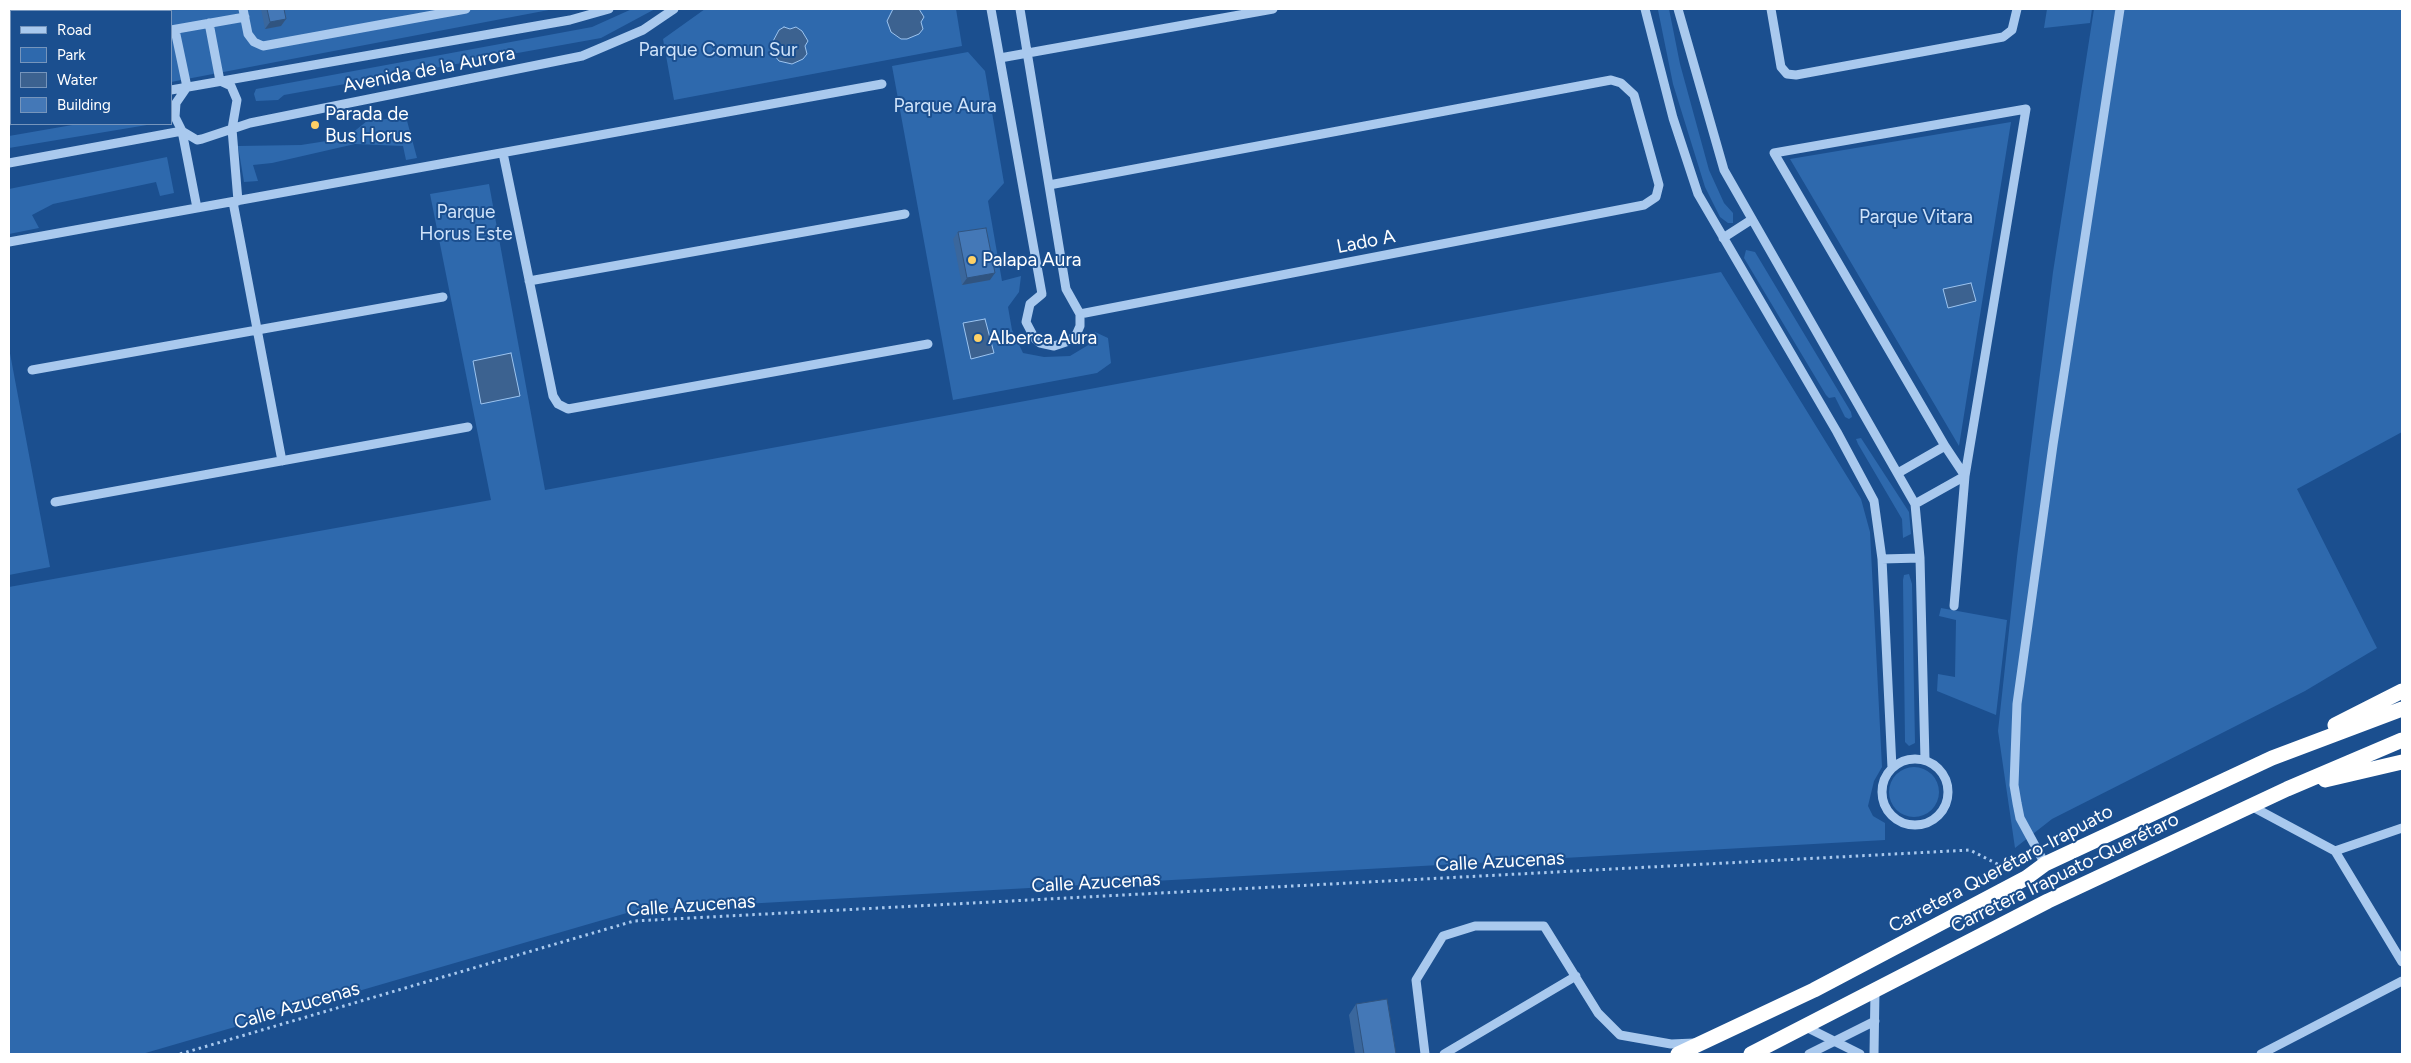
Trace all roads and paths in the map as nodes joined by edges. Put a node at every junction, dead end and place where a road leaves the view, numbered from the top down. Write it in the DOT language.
graph roads {
  1 [pos="466,9"];
  2 [pos="609,9"];
  3 [pos="674,9"];
  4 [pos="991,9"];
  5 [pos="1020,9"];
  6 [pos="1272,9"];
  7 [pos="1645,9"];
  8 [pos="1678,9"];
  9 [pos="1771,9"];
  10 [pos="2017,9"];
  11 [pos="2120,9"];
  12 [pos="244,13"];
  13 [pos="209,23"];
  14 [pos="173,30"];
  15 [pos="1027,53"];
  16 [pos="1000,58"];
  17 [pos="220,81"];
  18 [pos="882,84"];
  19 [pos="187,87"];
  20 [pos="172,90"];
  21 [pos="232,129"];
  22 [pos="182,131"];
  23 [pos="503,153"];
  24 [pos="9,163"];
  25 [pos="1049,185"];
  26 [pos="235,201"];
  27 [pos="196,208"];
  28 [pos="905,214"];
  29 [pos="1751,220"];
  30 [pos="1723,238"];
  31 [pos="9,242"];
  32 [pos="530,281"];
  33 [pos="443,297"];
  34 [pos="1080,314"];
  35 [pos="257,330"];
  36 [pos="928,344"];
  37 [pos="32,370"];
  38 [pos="468,427"];
  39 [pos="1945,446"];
  40 [pos="282,461"];
  41 [pos="1898,473"];
  42 [pos="1965,476"];
  43 [pos="55,502"];
  44 [pos="1915,504"];
  45 [pos="1920,558"];
  46 [pos="1882,559"];
  47 [pos="1954,606"];
  48 [pos="2402,691"];
  49 [pos="2402,709"];
  50 [pos="2402,740"];
  51 [pos="2272,758"];
  52 [pos="1925,760"];
  53 [pos="2402,762"];
  54 [pos="1892,768"];
  55 [pos="2287,789"];
  56 [pos="2251,806"];
  57 [pos="2402,828"];
  58 [pos="2336,851"];
  59 [pos="2045,864"];
  60 [pos="2026,878"];
  61 [pos="2402,962"];
  62 [pos="1576,976"];
  63 [pos="2402,981"];
  64 [pos="1875,991"];
  65 [pos="1875,1021"];
  66 [pos="1806,1027"];
  67 [pos="1836,1041"];
  68 [pos="1702,1043"];
  69 [pos="180,1054"];
  70 [pos="1425,1054"];
  71 [pos="1444,1054"];
  72 [pos="1678,1054"];
  73 [pos="1750,1054"];
  74 [pos="1809,1054"];
  75 [pos="1860,1054"];
  76 [pos="1874,1054"];
  77 [pos="2261,1054"];
  1 -- 12 [label="street"];
  2 -- 17 [label="street, Avenida de la Aurora"];
  3 -- 21 [label="street, Avenida de la Aurora"];
  4 -- 16 [label="street"];
  5 -- 15 [label="street"];
  6 -- 15 [label="street"];
  7 -- 30 [label="street"];
  8 -- 29 [label="street"];
  9 -- 10 [label="street"];
  11 -- 59 [label="street"];
  12 -- 13 [label="street"];
  13 -- 14 [label="street"];
  13 -- 17 [label="street"];
  14 -- 19 [label="street"];
  15 -- 16 [label="street"];
  15 -- 25 [label="street"];
  16 -- 34 [label="street"];
  17 -- 19 [label="street, Avenida de la Aurora"];
  17 -- 21 [label="street"];
  18 -- 23 [label="street"];
  19 -- 20 [label="street, Avenida de la Aurora"];
  19 -- 22 [label="street"];
  21 -- 22 [label="street, Avenida de la Aurora"];
  21 -- 26 [label="street"];
  22 -- 24 [label="street, Avenida de la Aurora"];
  22 -- 27 [label="street"];
  23 -- 26 [label="street"];
  23 -- 32 [label="street"];
  25 -- 34 [label="street"];
  25 -- 34 [label="street, Lado A"];
  26 -- 27 [label="street"];
  26 -- 35 [label="street"];
  27 -- 31 [label="street"];
  28 -- 32 [label="street"];
  29 -- 30 [label="street"];
  29 -- 41 [label="street"];
  30 -- 46 [label="street"];
  32 -- 36 [label="street"];
  33 -- 35 [label="street"];
  35 -- 37 [label="street"];
  35 -- 40 [label="street"];
  38 -- 40 [label="street"];
  39 -- 41 [label="street"];
  39 -- 42 [label="street"];
  39 -- 42 [label="street"];
  40 -- 43 [label="street"];
  41 -- 44 [label="street"];
  42 -- 44 [label="street"];
  42 -- 47 [label="street"];
  44 -- 45 [label="street"];
  45 -- 46 [label="street"];
  45 -- 52 [label="street"];
  46 -- 54 [label="street"];
  48 -- 51 [label="highway"];
  49 -- 51 [label="highway, Carretera Querétaro-Irapuato"];
  50 -- 55 [label="highway, Carretera Irapuato-Querétaro"];
  51 -- 59 [label="highway, Carretera Querétaro-Irapuato"];
  52 -- 54 [label="street"];
  52 -- 54 [label="street"];
  53 -- 55 [label="highway"];
  55 -- 56 [label="highway, Carretera Irapuato-Querétaro"];
  56 -- 58 [label="street"];
  56 -- 64 [label="highway, Carretera Irapuato-Querétaro"];
  57 -- 58 [label="street"];
  58 -- 61 [label="street"];
  59 -- 60 [label="highway, Carretera Querétaro-Irapuato"];
  60 -- 68 [label="highway, Carretera Querétaro-Irapuato"];
  60 -- 69 [label="path, Calle Azucenas"];
  62 -- 68 [label="street"];
  62 -- 70 [label="street"];
  62 -- 71 [label="street"];
  63 -- 77 [label="street"];
  64 -- 65 [label="street"];
  64 -- 66 [label="highway, Carretera Irapuato-Querétaro"];
  65 -- 67 [label="street"];
  65 -- 76 [label="street"];
  66 -- 67 [label="street"];
  66 -- 73 [label="highway, Carretera Irapuato-Querétaro"];
  67 -- 74 [label="street"];
  67 -- 75 [label="street"];
  68 -- 72 [label="highway, Carretera Querétaro-Irapuato"];
}
